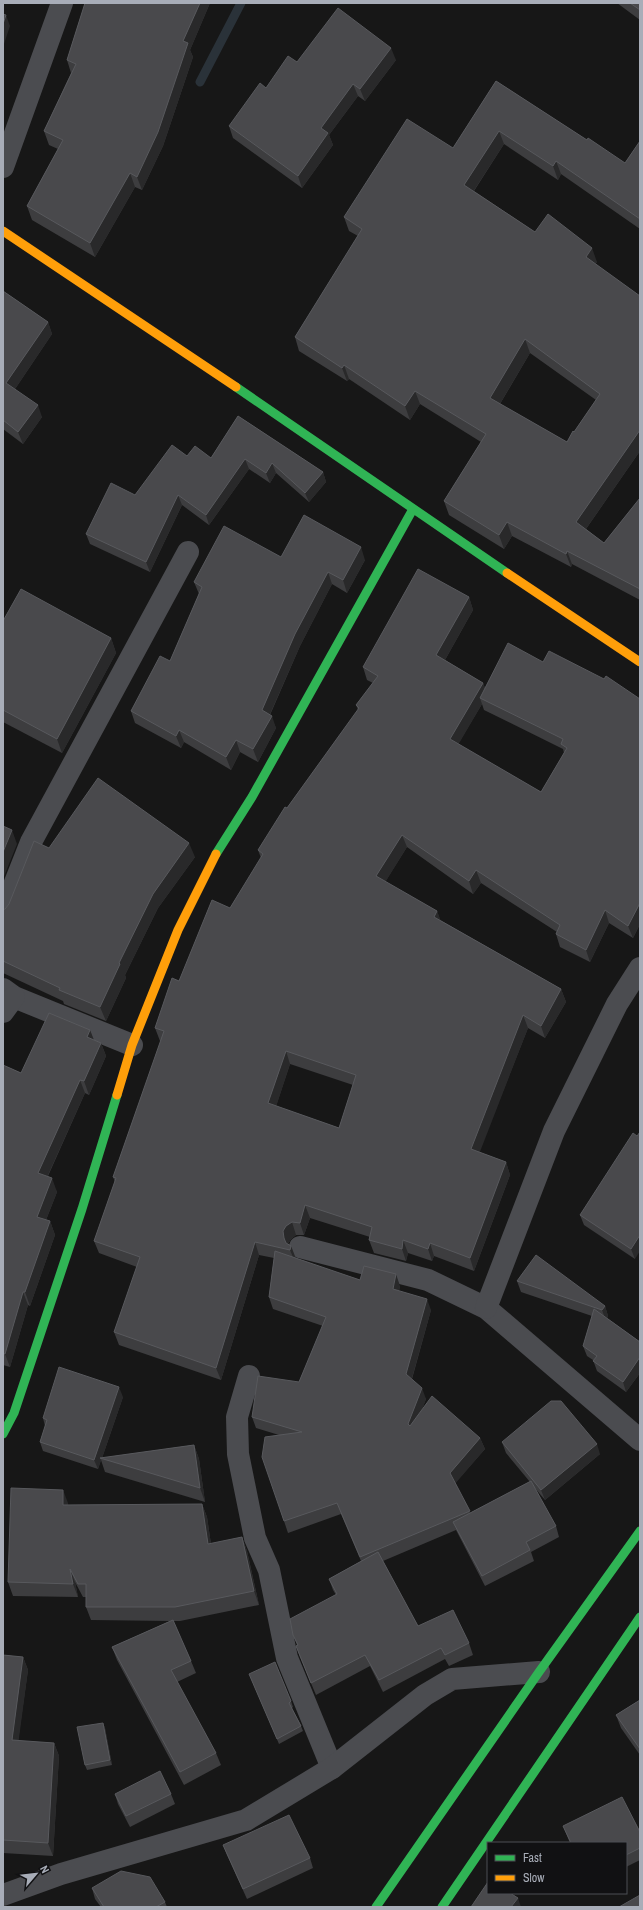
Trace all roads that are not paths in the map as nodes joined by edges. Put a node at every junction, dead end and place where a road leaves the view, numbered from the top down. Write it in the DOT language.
graph roads {
  1 [pos="62,3"];
  2 [pos="3,168"];
  3 [pos="3,231"];
  4 [pos="413,509"];
  5 [pos="188,552"];
  6 [pos="640,662"];
  7 [pos="3,913"];
  8 [pos="640,968"];
  9 [pos="7,999"];
  10 [pos="132,1045"];
  11 [pos="300,1247"];
  12 [pos="486,1308"];
  13 [pos="249,1376"];
  14 [pos="3,1434"];
  15 [pos="640,1440"];
  16 [pos="640,1531"];
  17 [pos="640,1617"];
  18 [pos="539,1672"];
  19 [pos="332,1768"];
  20 [pos="3,1895"];
  21 [pos="376,1907"];
  22 [pos="442,1907"];
  1 -- 2 [label="street"];
  3 -- 4 [label="main road"];
  4 -- 6 [label="main road"];
  4 -- 10 [label="main road"];
  5 -- 7 [label="street"];
  8 -- 12 [label="street"];
  9 -- 10 [label="street"];
  10 -- 14 [label="main road"];
  11 -- 12 [label="street"];
  12 -- 15 [label="street"];
  13 -- 19 [label="street"];
  16 -- 18 [label="main road"];
  17 -- 22 [label="main road"];
  18 -- 19 [label="street"];
  18 -- 21 [label="main road"];
  19 -- 20 [label="street"];
}
